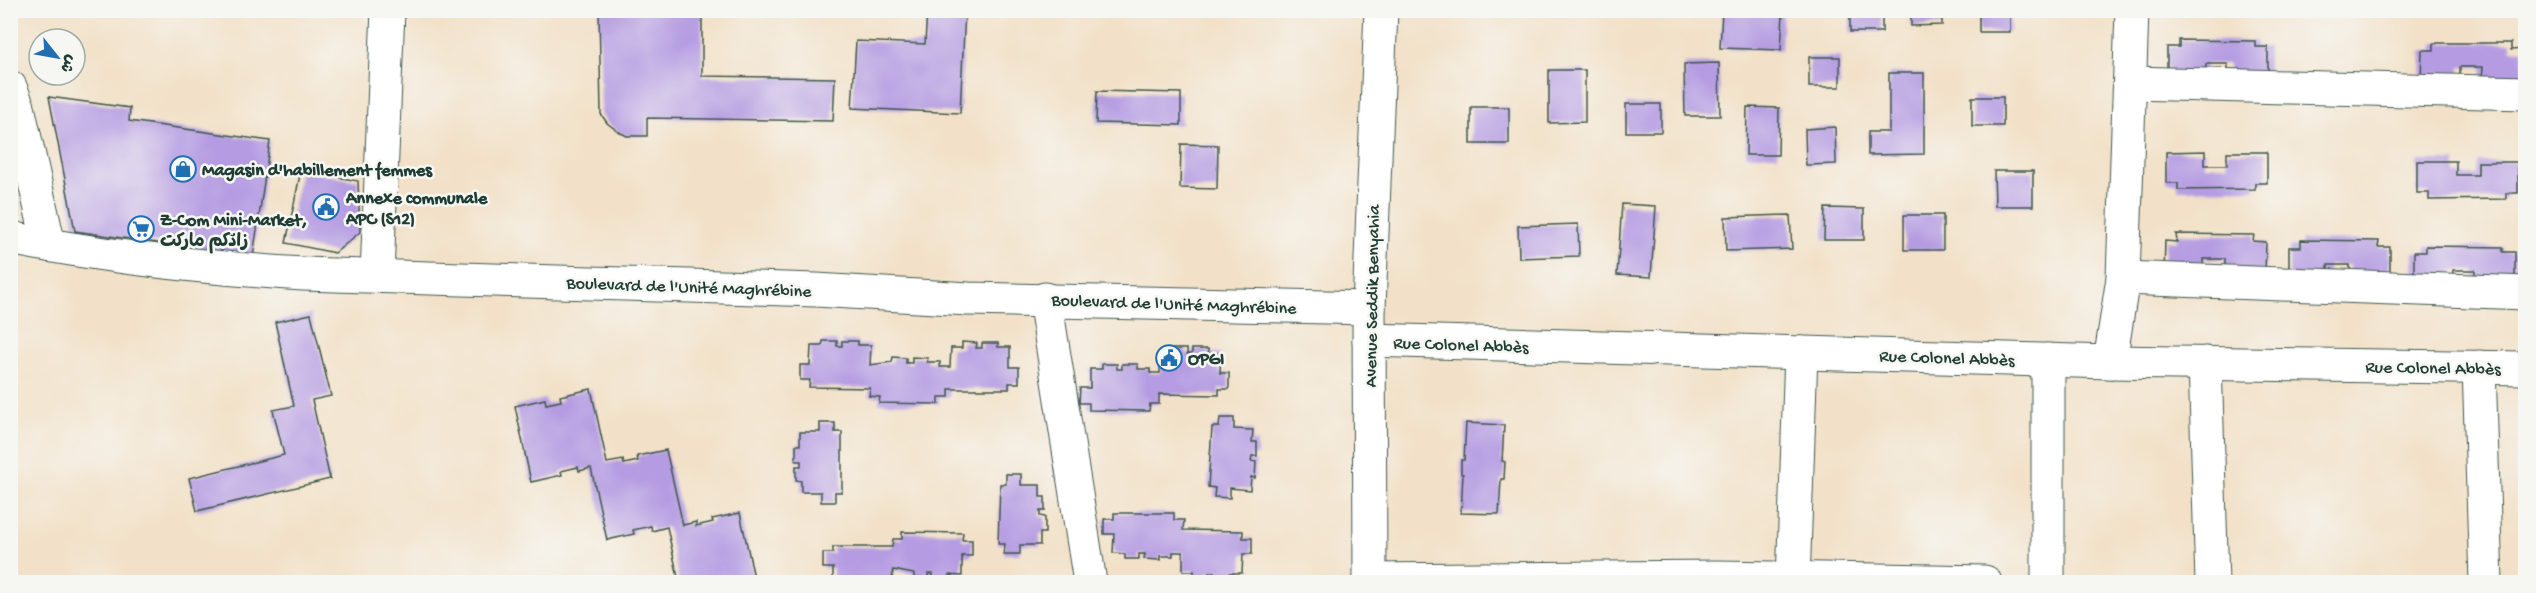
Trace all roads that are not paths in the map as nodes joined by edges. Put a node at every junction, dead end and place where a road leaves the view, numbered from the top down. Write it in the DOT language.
graph roads {
  1 [pos="388,10"];
  2 [pos="1381,10"];
  3 [pos="2132,10"];
  4 [pos="2131,83"];
  5 [pos="10,87"];
  6 [pos="2526,93"];
  7 [pos="10,238"];
  8 [pos="49,245"];
  9 [pos="377,274"];
  10 [pos="2123,278"];
  11 [pos="2526,293"];
  12 [pos="1045,299"];
  13 [pos="1369,308"];
  14 [pos="1369,340"];
  15 [pos="1801,353"];
  16 [pos="2048,360"];
  17 [pos="2110,362"];
  18 [pos="2205,363"];
  19 [pos="2479,367"];
  20 [pos="2526,368"];
  21 [pos="1793,580"];
  22 [pos="1370,581"];
  23 [pos="1090,582"];
  24 [pos="1925,582"];
  25 [pos="1985,582"];
  26 [pos="2048,582"];
  27 [pos="2212,582"];
  28 [pos="2486,582"];
  1 -- 9 [label="street"];
  2 -- 13 [label="street, Avenue Seddik Benyahia"];
  3 -- 4 [label="street"];
  4 -- 6 [label="street"];
  4 -- 10 [label="street"];
  5 -- 8 [label="street"];
  7 -- 8 [label="street, Boulevard de l'Unité Maghrébine"];
  8 -- 9 [label="street, Boulevard de l'Unité Maghrébine"];
  9 -- 12 [label="street, Boulevard de l'Unité Maghrébine"];
  10 -- 11 [label="street"];
  10 -- 17 [label="street"];
  12 -- 13 [label="street, Boulevard de l'Unité Maghrébine"];
  12 -- 23 [label="street"];
  13 -- 14 [label="street, Avenue Seddik Benyahia"];
  14 -- 15 [label="street, Rue Colonel Abbès"];
  14 -- 22 [label="street, Avenue Seddik Benyahia"];
  15 -- 16 [label="street, Rue Colonel Abbès"];
  15 -- 21 [label="street"];
  16 -- 17 [label="street, Rue Colonel Abbès"];
  16 -- 26 [label="street"];
  17 -- 18 [label="street, Rue Colonel Abbès"];
  18 -- 19 [label="street, Rue Colonel Abbès"];
  18 -- 27 [label="street"];
  19 -- 20 [label="street, Rue Colonel Abbès"];
  19 -- 28 [label="street"];
  21 -- 22 [label="street"];
  21 -- 24 [label="street"];
  24 -- 25 [label="street"];
}
